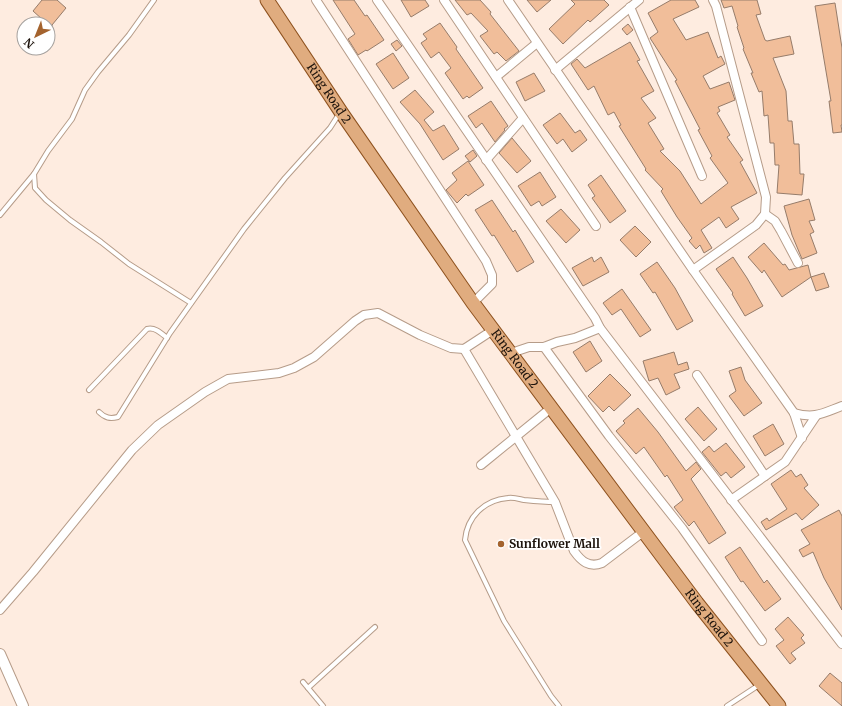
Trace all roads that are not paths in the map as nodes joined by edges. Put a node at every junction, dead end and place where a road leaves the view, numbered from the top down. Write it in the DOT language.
graph roads {
  1 [pos="154,0"];
  2 [pos="267,0"];
  3 [pos="316,0"];
  4 [pos="377,0"];
  5 [pos="444,0"];
  6 [pos="508,0"];
  7 [pos="639,0"];
  8 [pos="712,0"];
  9 [pos="630,7"];
  10 [pos="537,43"];
  11 [pos="555,70"];
  12 [pos="496,77"];
  13 [pos="341,112"];
  14 [pos="523,118"];
  15 [pos="486,160"];
  16 [pos="34,174"];
  17 [pos="702,176"];
  18 [pos="765,214"];
  19 [pos="0,215"];
  20 [pos="596,226"];
  21 [pos="798,263"];
  22 [pos="693,270"];
  23 [pos="191,303"];
  24 [pos="473,303"];
  25 [pos="600,328"];
  26 [pos="494,330"];
  27 [pos="167,338"];
  28 [pos="544,347"];
  29 [pos="464,349"];
  30 [pos="511,353"];
  31 [pos="697,375"];
  32 [pos="89,390"];
  33 [pos="842,406"];
  34 [pos="552,408"];
  35 [pos="99,412"];
  36 [pos="794,413"];
  37 [pos="816,416"];
  38 [pos="516,436"];
  39 [pos="802,438"];
  40 [pos="481,465"];
  41 [pos="765,476"];
  42 [pos="731,500"];
  43 [pos="555,502"];
  44 [pos="643,532"];
  45 [pos="0,610"];
  46 [pos="375,627"];
  47 [pos="762,641"];
  48 [pos="842,644"];
  49 [pos="0,654"];
  50 [pos="303,682"];
  51 [pos="761,683"];
  52 [pos="308,688"];
  53 [pos="23,706"];
  54 [pos="323,706"];
  55 [pos="559,706"];
  56 [pos="727,706"];
  57 [pos="779,706"];
  1 -- 16 [label="lane"];
  2 -- 13 [label="main road, Ring Road 2"];
  3 -- 24 [label="street"];
  4 -- 15 [label="street"];
  5 -- 12 [label="street"];
  6 -- 10 [label="street"];
  7 -- 9 [label="street"];
  8 -- 18 [label="street"];
  9 -- 11 [label="street"];
  9 -- 17 [label="street"];
  10 -- 11 [label="street"];
  10 -- 12 [label="street"];
  11 -- 22 [label="street"];
  12 -- 14 [label="street"];
  13 -- 23 [label="lane"];
  13 -- 24 [label="main road, Ring Road 2"];
  14 -- 15 [label="street"];
  14 -- 20 [label="street"];
  15 -- 25 [label="street"];
  16 -- 19 [label="lane"];
  16 -- 23 [label="lane"];
  18 -- 21 [label="street"];
  18 -- 22 [label="street"];
  22 -- 36 [label="street"];
  23 -- 27 [label="lane"];
  24 -- 26 [label="main road, Ring Road 2"];
  25 -- 28 [label="street"];
  25 -- 42 [label="street"];
  26 -- 29 [label="street"];
  26 -- 30 [label="main road, Ring Road 2"];
  27 -- 32 [label="lane"];
  27 -- 35 [label="lane"];
  28 -- 30 [label="street"];
  28 -- 47 [label="street"];
  29 -- 38 [label="street"];
  29 -- 45 [label="street"];
  30 -- 34 [label="main road, Ring Road 2"];
  31 -- 41 [label="street"];
  33 -- 37 [label="street"];
  34 -- 38 [label="street"];
  34 -- 44 [label="main road, Ring Road 2"];
  36 -- 37 [label="street"];
  36 -- 39 [label="street"];
  37 -- 39 [label="street"];
  38 -- 40 [label="street"];
  38 -- 43 [label="street"];
  39 -- 41 [label="street"];
  41 -- 42 [label="street"];
  42 -- 48 [label="street"];
  43 -- 44 [label="street"];
  43 -- 55 [label="lane"];
  44 -- 51 [label="main road, Ring Road 2"];
  46 -- 52 [label="lane"];
  49 -- 53 [label="street"];
  50 -- 52 [label="lane"];
  51 -- 56 [label="lane"];
  51 -- 57 [label="main road, Ring Road 2"];
  52 -- 54 [label="lane"];
}
